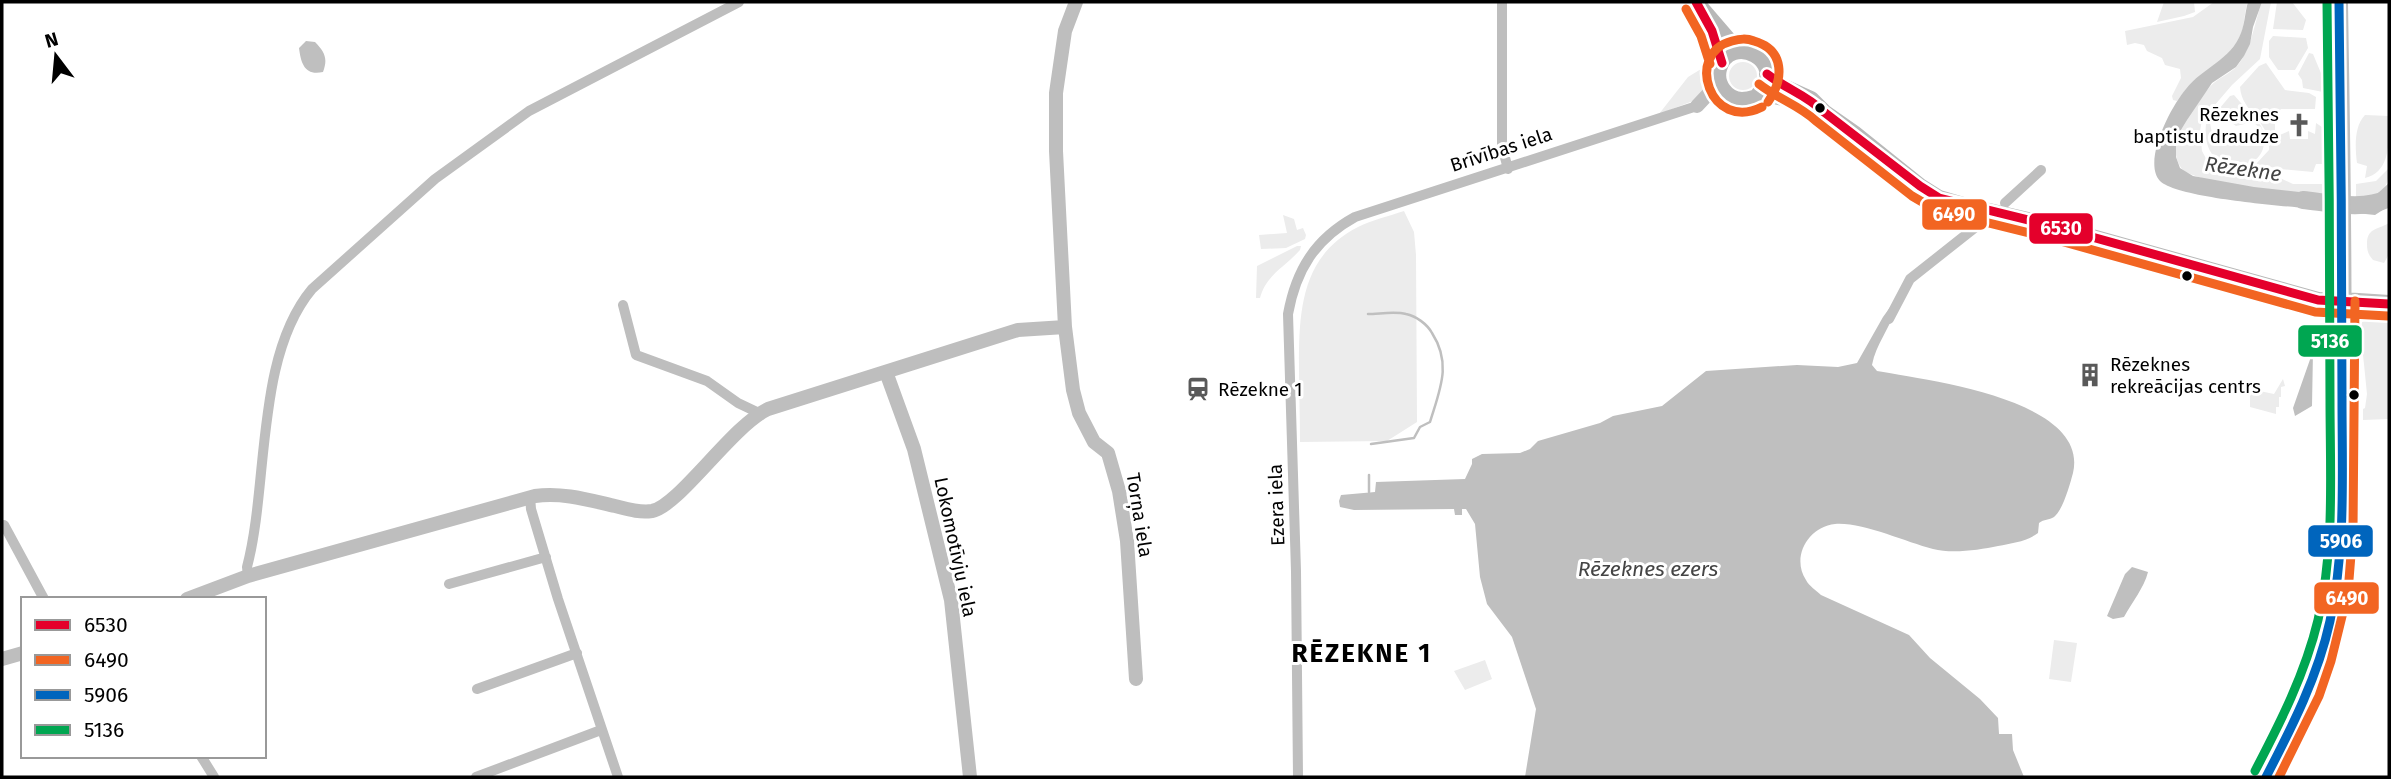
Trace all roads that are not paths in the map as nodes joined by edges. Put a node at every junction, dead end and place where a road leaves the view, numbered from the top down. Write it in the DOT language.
graph roads {
  1 [pos="739,2"];
  2 [pos="1076,2"];
  3 [pos="1502,2"];
  4 [pos="2339,2"];
  5 [pos="1701,8"];
  6 [pos="1741,51"];
  7 [pos="1720,69"];
  8 [pos="1768,74"];
  9 [pos="1758,95"];
  10 [pos="1729,96"];
  11 [pos="1697,106"];
  12 [pos="1824,112"];
  13 [pos="1508,169"];
  14 [pos="1322,241"];
  15 [pos="2343,301"];
  16 [pos="2389,304"];
  17 [pos="623,305"];
  18 [pos="1065,327"];
  19 [pos="886,372"];
  20 [pos="759,413"];
  21 [pos="530,497"];
  22 [pos="5,525"];
  23 [pos="546,557"];
  24 [pos="248,576"];
  25 [pos="449,584"];
  26 [pos="43,597"];
  27 [pos="192,597"];
  28 [pos="577,653"];
  29 [pos="21,654"];
  30 [pos="2,659"];
  31 [pos="1136,679"];
  32 [pos="477,689"];
  33 [pos="601,730"];
  34 [pos="202,758"];
  35 [pos="214,777"];
  36 [pos="476,777"];
  37 [pos="618,777"];
  38 [pos="970,777"];
  39 [pos="1298,777"];
  40 [pos="2266,777"];
  1 -- 24 [label="street"];
  2 -- 18 [label="street, Torņa iela"];
  3 -- 13 [label="street"];
  4 -- 15 [label="main road"];
  5 -- 6 [label="main road"];
  5 -- 7 [label="main road"];
  6 -- 7 [label="main road"];
  6 -- 8 [label="main road"];
  7 -- 10 [label="main road"];
  7 -- 11 [label="street"];
  8 -- 9 [label="main road"];
  8 -- 12 [label="main road"];
  9 -- 10 [label="main road"];
  9 -- 12 [label="main road"];
  10 -- 11 [label="street"];
  11 -- 13 [label="street, Brīvības iela"];
  12 -- 15 [label="main road"];
  13 -- 14 [label="street, Brīvības iela"];
  14 -- 39 [label="street, Ezera iela"];
  15 -- 16 [label="main road"];
  15 -- 40 [label="main road"];
  17 -- 20 [label="street"];
  18 -- 19 [label="street"];
  18 -- 31 [label="street, Torņa iela"];
  19 -- 20 [label="street"];
  19 -- 38 [label="street, Lokomotīvju iela"];
  20 -- 21 [label="street"];
  21 -- 23 [label="street"];
  21 -- 24 [label="street"];
  22 -- 26 [label="street"];
  23 -- 25 [label="street"];
  23 -- 28 [label="street"];
  24 -- 27 [label="street"];
  28 -- 32 [label="street"];
  28 -- 33 [label="street"];
  29 -- 30 [label="street"];
  33 -- 36 [label="street"];
  33 -- 37 [label="street"];
  34 -- 35 [label="street"];
}
